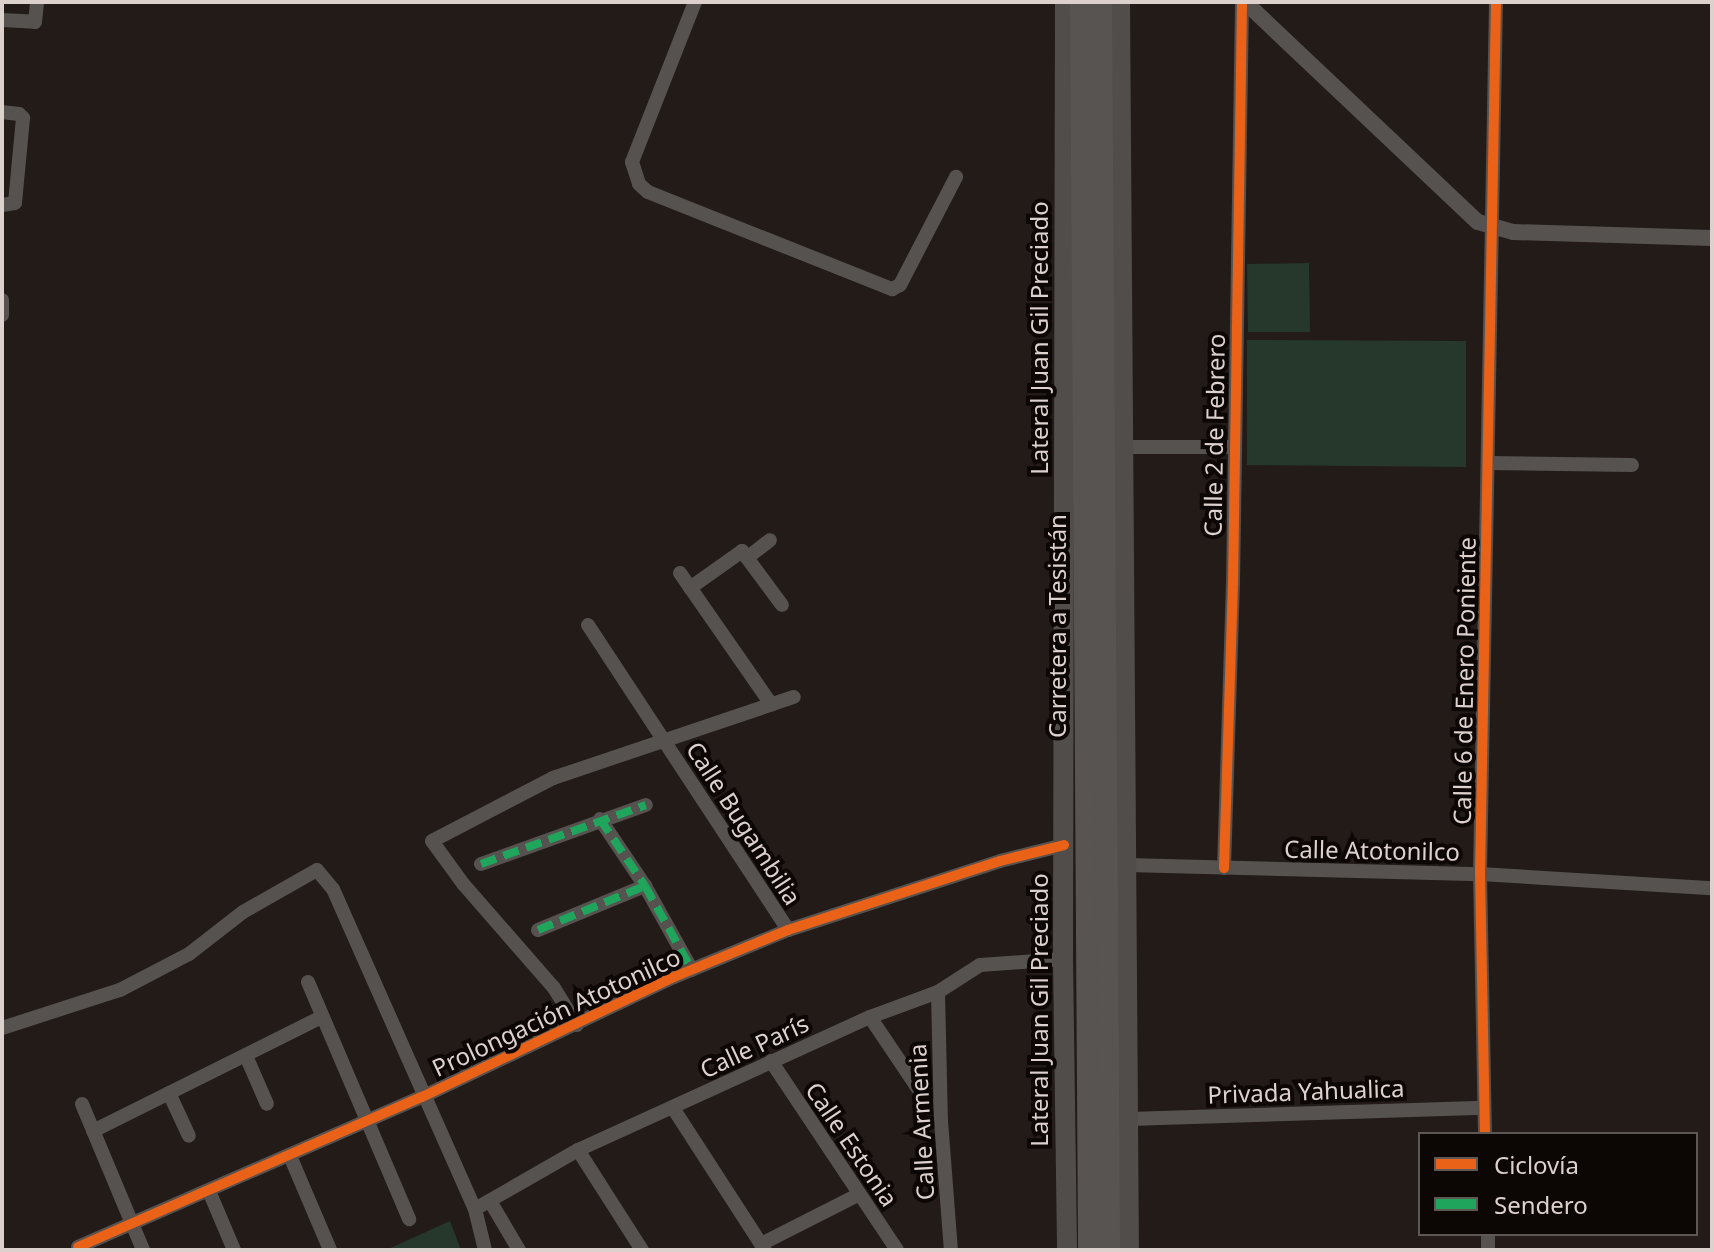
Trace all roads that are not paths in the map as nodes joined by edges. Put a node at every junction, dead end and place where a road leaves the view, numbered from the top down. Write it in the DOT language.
graph roads {
  1 [pos="37,2"];
  2 [pos="695,2"];
  3 [pos="1065,2"];
  4 [pos="1081,2"];
  5 [pos="1101,2"];
  6 [pos="1120,2"];
  7 [pos="1244,2"];
  8 [pos="1496,2"];
  9 [pos="2,20"];
  10 [pos="2,112"];
  11 [pos="956,177"];
  12 [pos="2,205"];
  13 [pos="1493,229"];
  14 [pos="1712,238"];
  15 [pos="2,300"];
  16 [pos="2,315"];
  17 [pos="1123,447"];
  18 [pos="1233,447"];
  19 [pos="1488,463"];
  20 [pos="1632,465"];
  21 [pos="770,540"];
  22 [pos="747,558"];
  23 [pos="680,573"];
  24 [pos="690,588"];
  25 [pos="782,605"];
  26 [pos="588,625"];
  27 [pos="794,697"];
  28 [pos="771,704"];
  29 [pos="1116,724"];
  30 [pos="664,741"];
  31 [pos="646,805"];
  32 [pos="600,819"];
  33 [pos="1064,845"];
  34 [pos="481,864"];
  35 [pos="1127,865"];
  36 [pos="1224,868"];
  37 [pos="1480,874"];
  38 [pos="645,886"];
  39 [pos="1712,888"];
  40 [pos="538,930"];
  41 [pos="788,930"];
  42 [pos="1063,959"];
  43 [pos="692,970"];
  44 [pos="308,982"];
  45 [pos="938,992"];
  46 [pos="322,1017"];
  47 [pos="870,1017"];
  48 [pos="577,1025"];
  49 [pos="2,1028"];
  50 [pos="246,1056"];
  51 [pos="771,1061"];
  52 [pos="169,1093"];
  53 [pos="422,1097"];
  54 [pos="82,1104"];
  55 [pos="267,1104"];
  56 [pos="673,1108"];
  57 [pos="1484,1108"];
  58 [pos="1129,1119"];
  59 [pos="368,1121"];
  60 [pos="941,1121"];
  61 [pos="93,1131"];
  62 [pos="1485,1132"];
  63 [pos="189,1136"];
  64 [pos="578,1150"];
  65 [pos="290,1156"];
  66 [pos="209,1191"];
  67 [pos="858,1195"];
  68 [pos="490,1201"];
  69 [pos="475,1209"];
  70 [pos="409,1219"];
  71 [pos="131,1223"];
  72 [pos="78,1247"];
  73 [pos="763,1247"];
  74 [pos="143,1250"];
  75 [pos="234,1250"];
  76 [pos="330,1250"];
  77 [pos="485,1250"];
  78 [pos="519,1250"];
  79 [pos="642,1250"];
  80 [pos="897,1250"];
  81 [pos="951,1250"];
  82 [pos="1067,1250"];
  83 [pos="1089,1250"];
  84 [pos="1109,1250"];
  85 [pos="1129,1250"];
  1 -- 9 [label="street"];
  2 -- 11 [label="street"];
  3 -- 33 [label="main road, Lateral Juan Gil Preciado"];
  4 -- 83 [label="main road, Carretera a Tesistán"];
  5 -- 29 [label="main road, Carretera a Tesistán"];
  6 -- 17 [label="main road"];
  7 -- 13 [label="street"];
  7 -- 18 [label="street, Calle 2 de Febrero"];
  8 -- 13 [label="street, Calle 6 de Enero Poniente"];
  10 -- 12 [label="street"];
  13 -- 14 [label="street"];
  13 -- 19 [label="street, Calle 6 de Enero Poniente"];
  15 -- 16 [label="street"];
  17 -- 18 [label="street"];
  17 -- 29 [label="main road"];
  18 -- 36 [label="street, Calle 2 de Febrero"];
  19 -- 20 [label="street"];
  19 -- 37 [label="street, Calle 6 de Enero Poniente"];
  21 -- 22 [label="street"];
  22 -- 24 [label="street"];
  22 -- 25 [label="street"];
  23 -- 24 [label="street"];
  24 -- 28 [label="street"];
  26 -- 30 [label="street, Calle Bugambilia"];
  27 -- 28 [label="street, Calle Bugambilia"];
  28 -- 30 [label="street, Calle Bugambilia"];
  29 -- 35 [label="main road"];
  29 -- 84 [label="main road, Carretera a Tesistán"];
  30 -- 41 [label="street, Calle Bugambilia"];
  30 -- 48 [label="street, Calle Bugambilia"];
  31 -- 32 [label="street"];
  32 -- 34 [label="street"];
  32 -- 38 [label="street"];
  33 -- 41 [label="street, Prolongación Atotonilco"];
  33 -- 42 [label="main road, Lateral Juan Gil Preciado"];
  35 -- 36 [label="street, Calle Atotonilco"];
  35 -- 58 [label="main road"];
  36 -- 37 [label="street, Calle Atotonilco"];
  37 -- 39 [label="street, Calle Atotonilco"];
  37 -- 57 [label="street, Calle 6 de Enero Poniente"];
  38 -- 40 [label="street"];
  38 -- 43 [label="street"];
  41 -- 43 [label="street, Prolongación Atotonilco"];
  42 -- 45 [label="street, Calle París"];
  42 -- 82 [label="main road, Lateral Juan Gil Preciado"];
  43 -- 48 [label="street, Prolongación Atotonilco"];
  44 -- 46 [label="street"];
  45 -- 47 [label="street, Calle París"];
  45 -- 60 [label="street, Calle Armenia"];
  46 -- 50 [label="street"];
  46 -- 59 [label="street"];
  47 -- 51 [label="street, Calle París"];
  47 -- 60 [label="street"];
  48 -- 53 [label="street, Prolongación Atotonilco"];
  49 -- 53 [label="street"];
  50 -- 52 [label="street"];
  50 -- 55 [label="street"];
  51 -- 56 [label="street, Calle París"];
  51 -- 67 [label="street, Calle Estonia"];
  52 -- 61 [label="street"];
  52 -- 63 [label="street"];
  53 -- 59 [label="street, Prolongación Atotonilco"];
  53 -- 69 [label="street"];
  54 -- 61 [label="street"];
  56 -- 64 [label="street, Calle París"];
  56 -- 73 [label="street"];
  57 -- 58 [label="street, Privada Yahualica"];
  57 -- 62 [label="street, Calle 6 de Enero Poniente"];
  58 -- 85 [label="main road"];
  59 -- 65 [label="street, Prolongación Atotonilco"];
  59 -- 70 [label="street"];
  60 -- 81 [label="street, Calle Armenia"];
  61 -- 71 [label="street"];
  64 -- 68 [label="street, Calle París"];
  64 -- 79 [label="street"];
  65 -- 66 [label="street, Prolongación Atotonilco"];
  65 -- 76 [label="street"];
  66 -- 71 [label="street, Prolongación Atotonilco"];
  66 -- 75 [label="street"];
  67 -- 73 [label="street"];
  67 -- 80 [label="street, Calle Estonia"];
  68 -- 69 [label="street, Calle París"];
  68 -- 78 [label="street"];
  69 -- 77 [label="street"];
  71 -- 72 [label="street, Prolongación Atotonilco"];
  71 -- 74 [label="street"];
}
